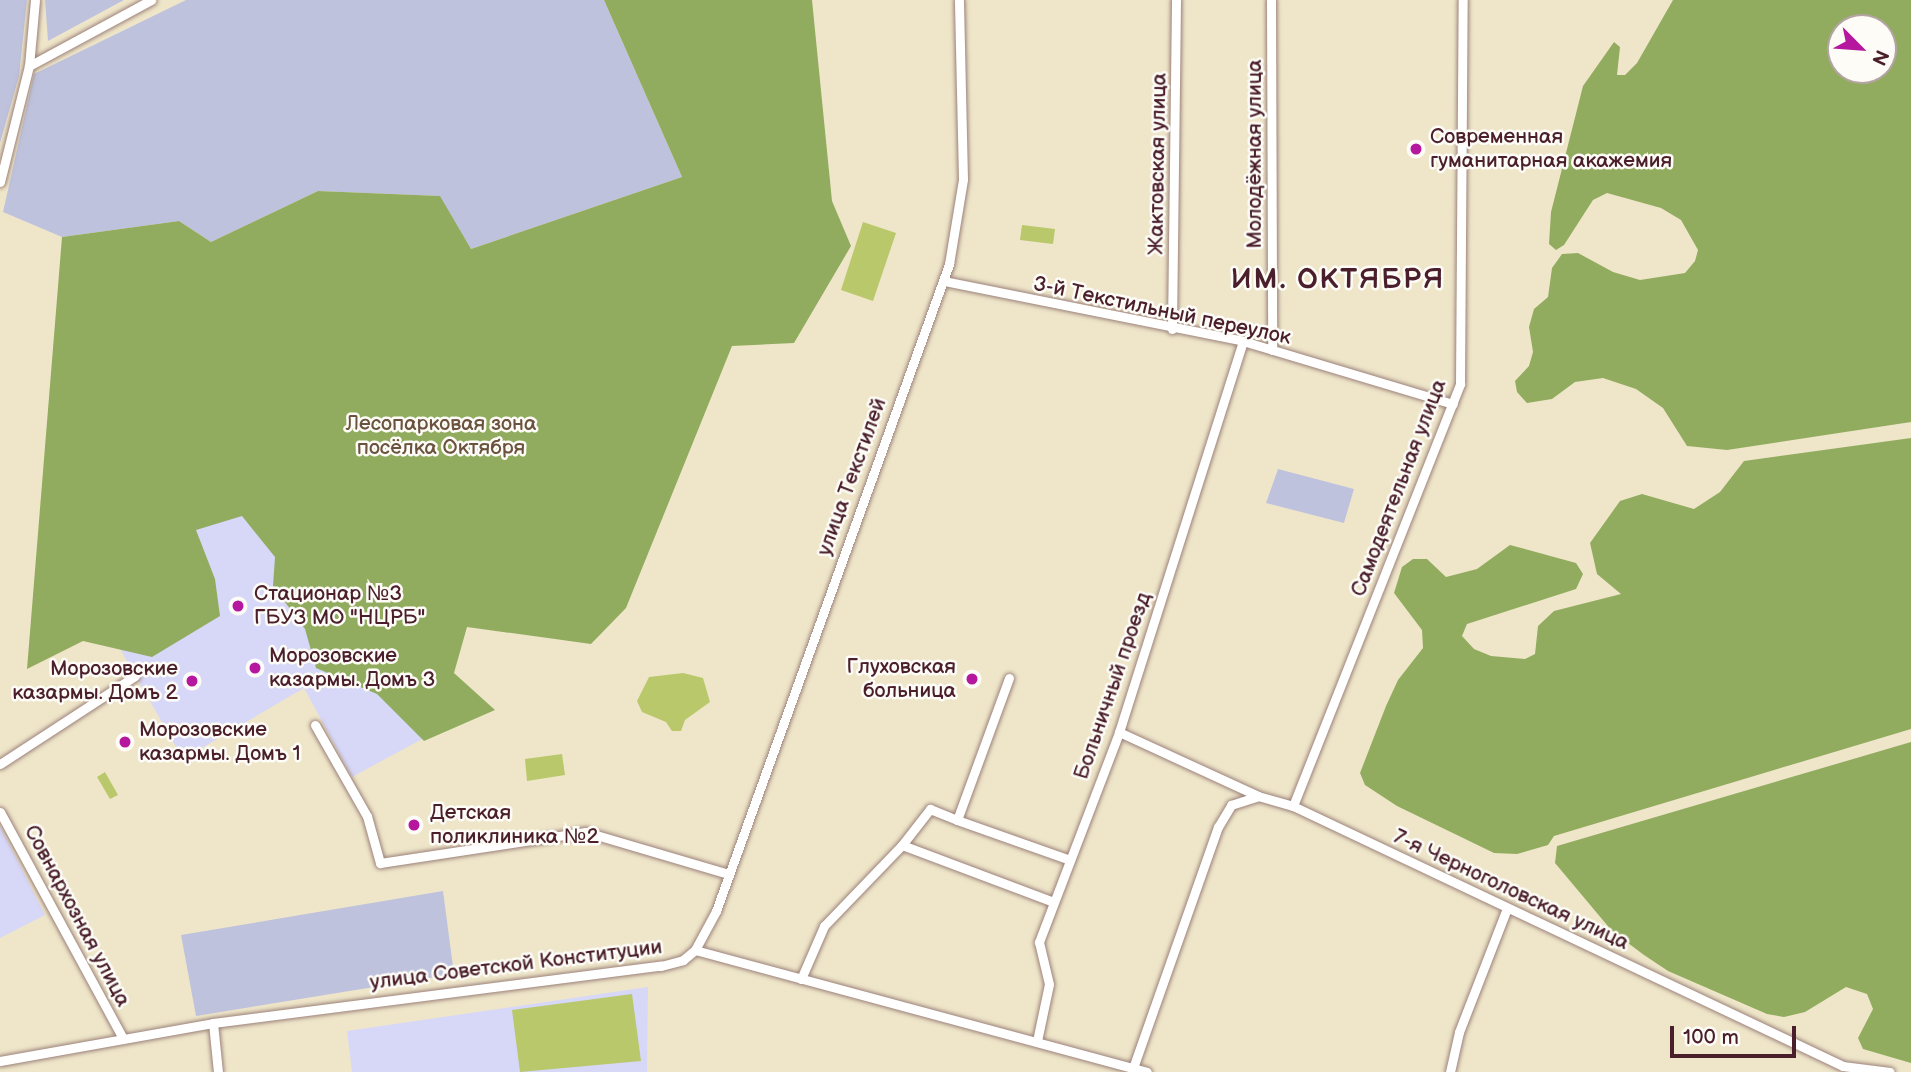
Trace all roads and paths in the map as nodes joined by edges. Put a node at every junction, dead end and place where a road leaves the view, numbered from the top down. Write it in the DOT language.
graph roads {
  1 [pos="35,0"];
  2 [pos="151,0"];
  3 [pos="959,0"];
  4 [pos="1176,0"];
  5 [pos="1271,0"];
  6 [pos="1462,0"];
  7 [pos="29,66"];
  8 [pos="0,182"];
  9 [pos="944,281"];
  10 [pos="1172,329"];
  11 [pos="1243,341"];
  12 [pos="1272,351"];
  13 [pos="1453,404"];
  14 [pos="135,676"];
  15 [pos="1009,678"];
  16 [pos="315,725"];
  17 [pos="1119,732"];
  18 [pos="0,764"];
  19 [pos="1258,796"];
  20 [pos="1293,806"];
  21 [pos="0,812"];
  22 [pos="957,820"];
  23 [pos="901,845"];
  24 [pos="1070,860"];
  25 [pos="729,874"];
  26 [pos="1054,901"];
  27 [pos="1507,908"];
  28 [pos="695,950"];
  29 [pos="801,979"];
  30 [pos="214,1023"];
  31 [pos="122,1037"];
  32 [pos="1037,1041"];
  33 [pos="0,1061"];
  34 [pos="1133,1068"];
  35 [pos="1842,1069"];
  36 [pos="218,1072"];
  37 [pos="1147,1072"];
  38 [pos="1450,1072"];
  39 [pos="1890,1072"];
  1 -- 7 [label="street"];
  2 -- 7 [label="street"];
  3 -- 9 [label="street, улица Текстилей"];
  4 -- 10 [label="street, Жактовская улица"];
  5 -- 12 [label="street, Молодёжная улица"];
  6 -- 13 [label="street, Самодеятельная улица"];
  7 -- 8 [label="street"];
  9 -- 10 [label="street, 3-й Текстильный переулок"];
  9 -- 25 [label="street, улица Текстилей"];
  10 -- 11 [label="street, 3-й Текстильный переулок"];
  11 -- 12 [label="street, 3-й Текстильный переулок"];
  11 -- 17 [label="street, Больничный проезд"];
  12 -- 13 [label="street, 3-й Текстильный переулок"];
  13 -- 20 [label="street, Самодеятельная улица"];
  14 -- 18 [label="street"];
  15 -- 22 [label="street"];
  16 -- 25 [label="street"];
  17 -- 19 [label="street, 7-я Черноголовская улица"];
  17 -- 24 [label="street, Больничный проезд"];
  19 -- 20 [label="street, 7-я Черноголовская улица"];
  19 -- 34 [label="street"];
  20 -- 27 [label="street, 7-я Черноголовская улица"];
  21 -- 31 [label="street, Совнархозная улица"];
  22 -- 23 [label="street"];
  22 -- 24 [label="street"];
  23 -- 26 [label="street"];
  23 -- 29 [label="street"];
  24 -- 26 [label="street, Больничный проезд"];
  25 -- 28 [label="street, улица Текстилей"];
  26 -- 32 [label="street, Больничный проезд"];
  27 -- 35 [label="street, 7-я Черноголовская улица"];
  27 -- 38 [label="street"];
  28 -- 29 [label="street"];
  28 -- 30 [label="street, улица Советской Конституции"];
  29 -- 32 [label="street"];
  30 -- 31 [label="street, улица Советской Конституции"];
  30 -- 36 [label="street"];
  31 -- 33 [label="street, улица Советской Конституции"];
  32 -- 34 [label="street"];
  34 -- 37 [label="street"];
  35 -- 39 [label="street, 7-я Черноголовская улица"];
}
